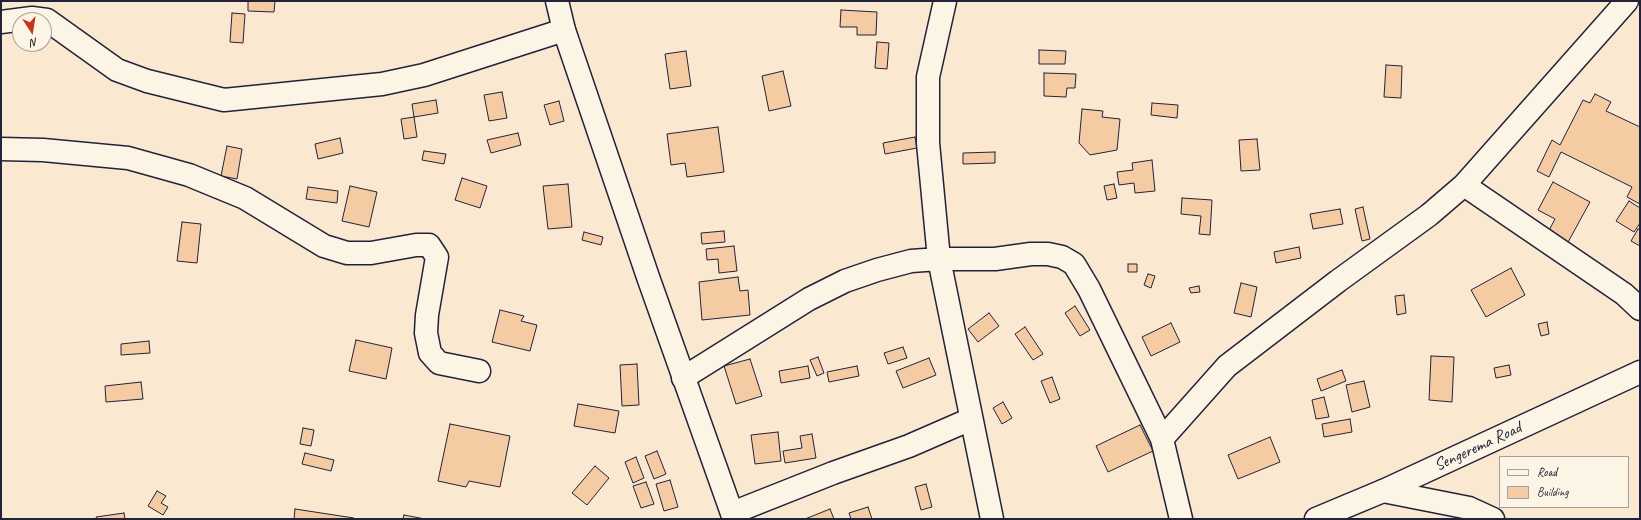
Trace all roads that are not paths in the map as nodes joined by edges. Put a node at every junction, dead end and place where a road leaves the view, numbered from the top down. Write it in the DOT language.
graph roads {
  1 [pos="557,1"];
  2 [pos="945,1"];
  3 [pos="1627,1"];
  4 [pos="1,22"];
  5 [pos="564,30"];
  6 [pos="1,149"];
  7 [pos="1464,185"];
  8 [pos="939,259"];
  9 [pos="1640,309"];
  10 [pos="479,371"];
  11 [pos="1640,372"];
  12 [pos="683,378"];
  13 [pos="971,419"];
  14 [pos="1162,440"];
  15 [pos="1383,491"];
  16 [pos="733,516"];
  17 [pos="992,519"];
  18 [pos="1181,519"];
  19 [pos="1316,519"];
  20 [pos="1493,519"];
  1 -- 5 [label="street"];
  2 -- 8 [label="street"];
  3 -- 7 [label="street"];
  4 -- 5 [label="street"];
  5 -- 12 [label="street"];
  6 -- 10 [label="street"];
  7 -- 9 [label="street"];
  7 -- 14 [label="street"];
  8 -- 12 [label="street"];
  8 -- 13 [label="street"];
  8 -- 14 [label="street"];
  11 -- 15 [label="street, Sengerema Road"];
  12 -- 16 [label="street"];
  13 -- 16 [label="street"];
  13 -- 17 [label="street"];
  14 -- 18 [label="street"];
  15 -- 19 [label="street, Sengerema Road"];
  15 -- 20 [label="street"];
}
